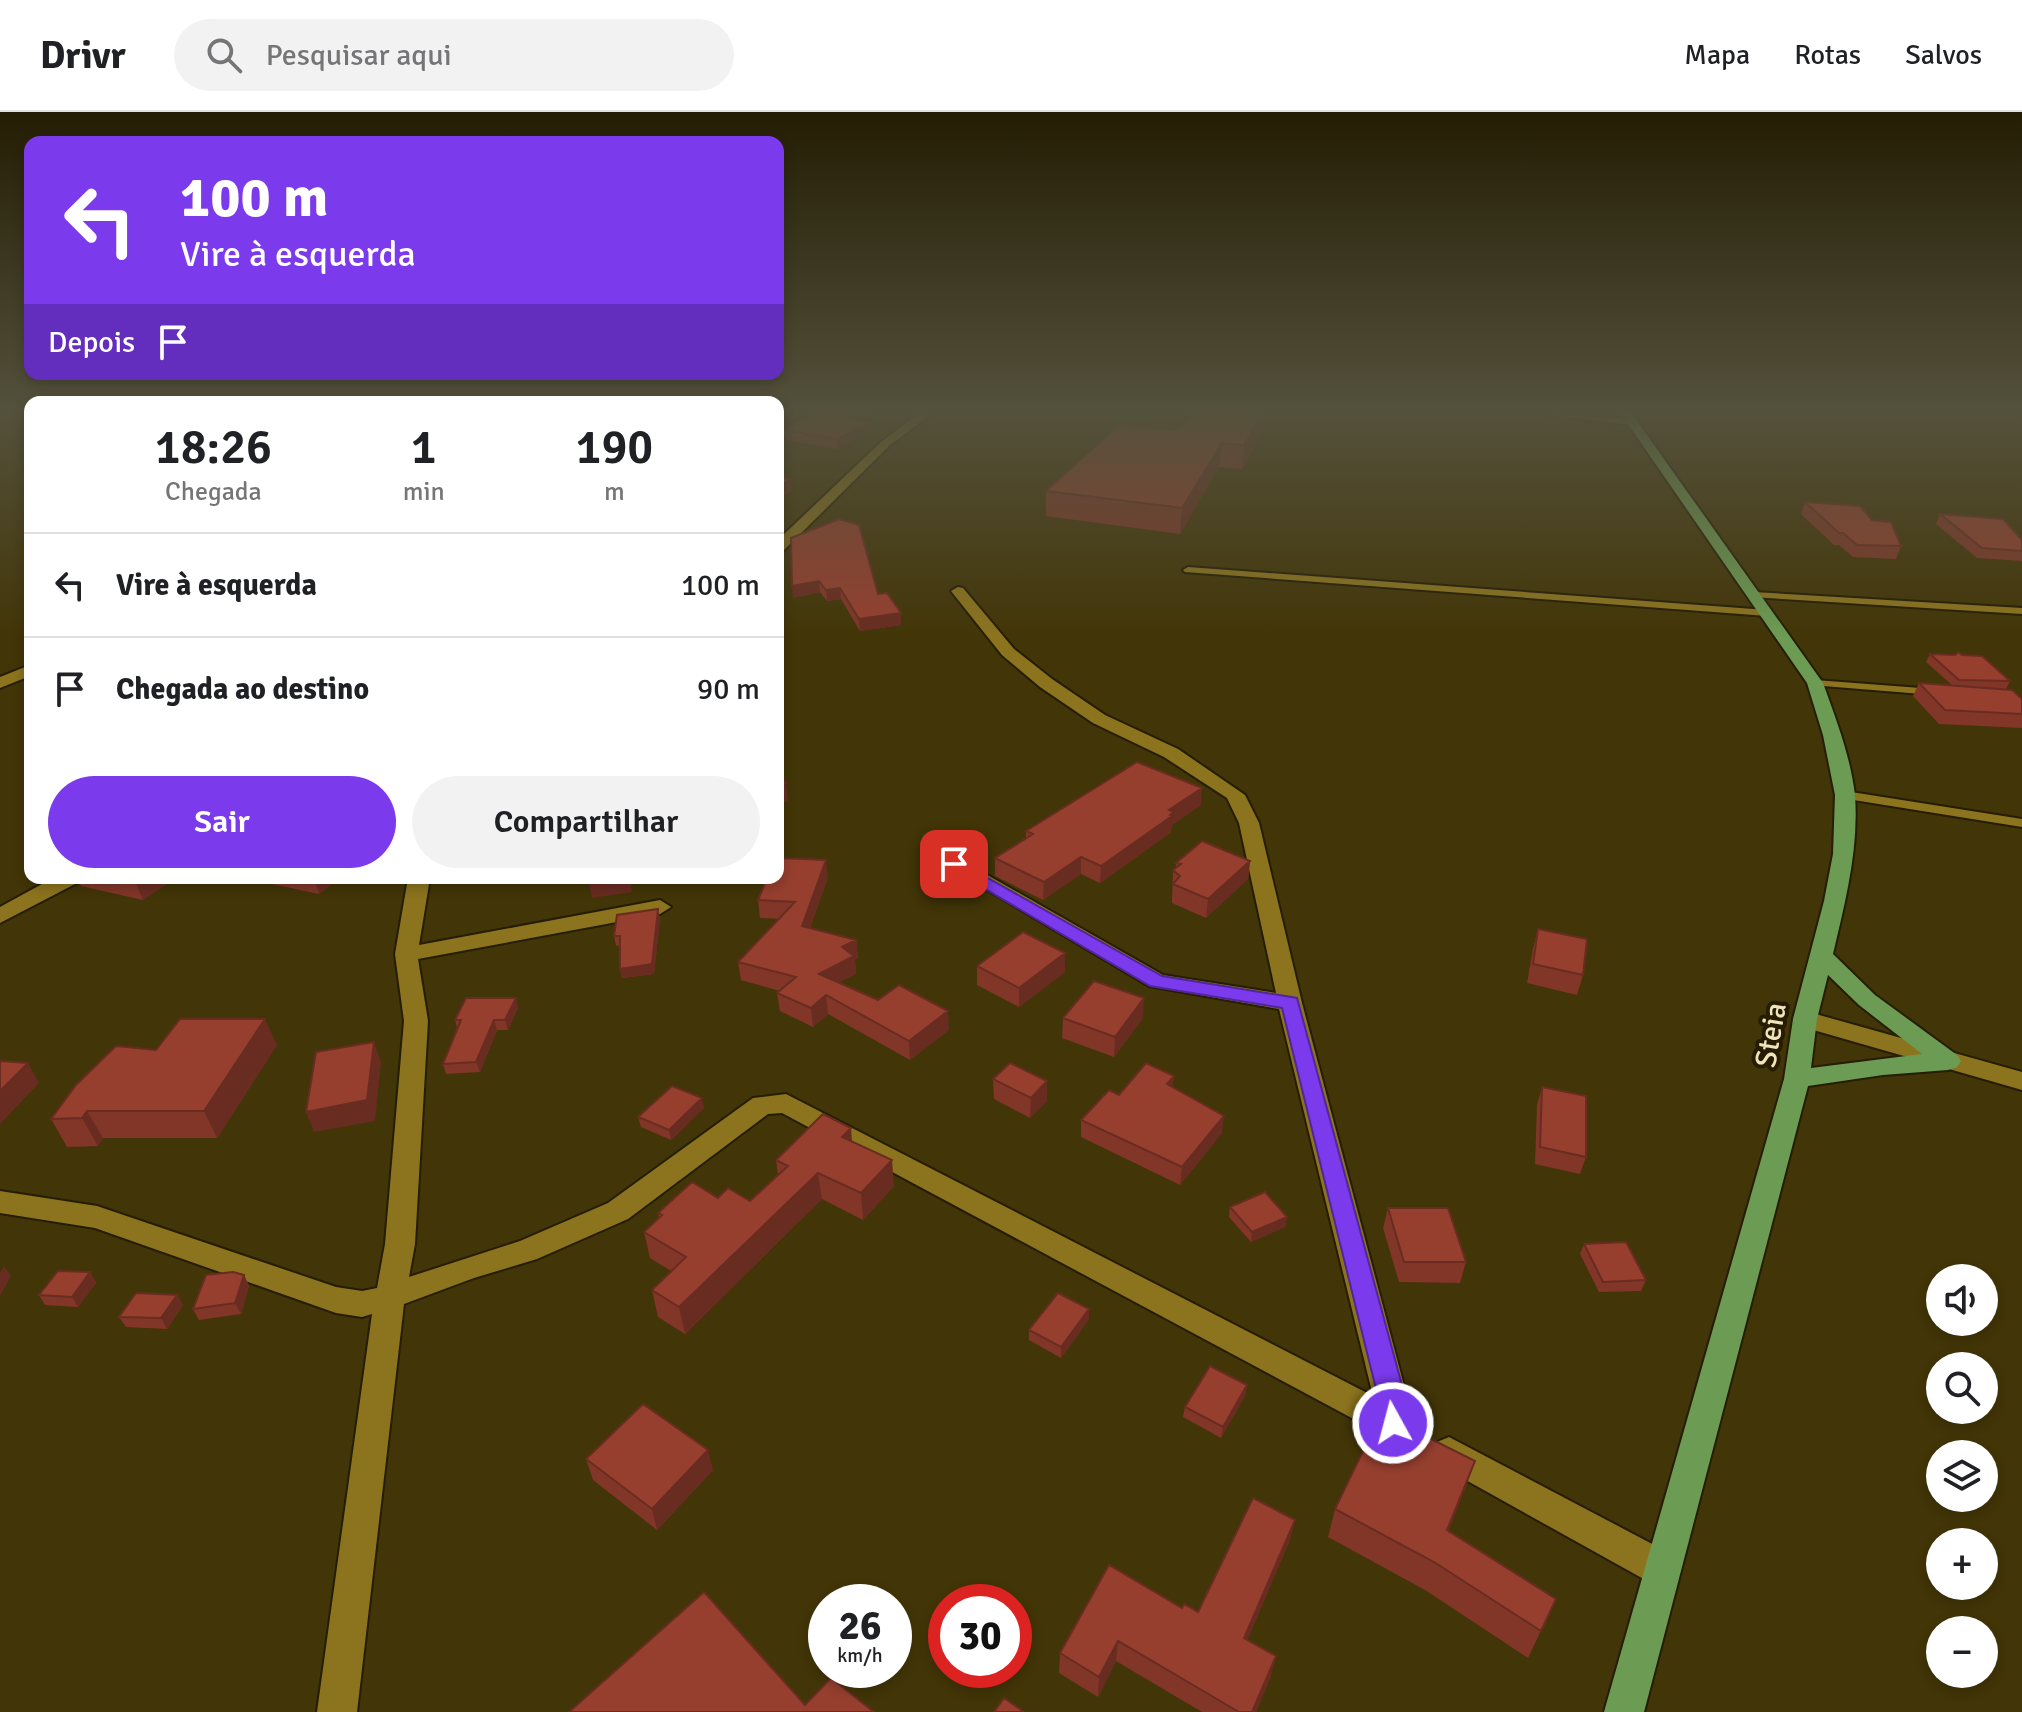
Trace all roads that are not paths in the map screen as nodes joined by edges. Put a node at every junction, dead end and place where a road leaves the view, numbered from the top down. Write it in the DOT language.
graph roads {
  1 [pos="839,489"];
  2 [pos="1679,489"];
  3 [pos="784,542"];
  4 [pos="1188,570"];
  5 [pos="958,591"];
  6 [pos="1760,604"];
  7 [pos="2022,611"];
  8 [pos="24,673"];
  9 [pos="0,683"];
  10 [pos="1815,683"];
  11 [pos="1940,692"];
  12 [pos="1845,795"];
  13 [pos="2022,823"];
  14 [pos="954,864"];
  15 [pos="58,884"];
  16 [pos="418,884"];
  17 [pos="660,907"];
  18 [pos="0,916"];
  19 [pos="406,954"];
  20 [pos="1821,955"];
  21 [pos="1290,1003"];
  22 [pos="1805,1019"];
  23 [pos="1948,1061"];
  24 [pos="1797,1079"];
  25 [pos="2022,1081"];
  26 [pos="0,1202"];
  27 [pos="390,1297"];
  28 [pos="1414,1434"];
  29 [pos="1662,1569"];
  30 [pos="337,1712"];
  31 [pos="1624,1712"];
  1 -- 3 [label="street"];
  2 -- 6 [label="main road, Steia"];
  4 -- 6 [label="lane"];
  5 -- 21 [label="street"];
  6 -- 7 [label="lane"];
  6 -- 10 [label="main road, Steia"];
  8 -- 9 [label="street"];
  10 -- 11 [label="lane"];
  10 -- 12 [label="main road, Steia"];
  12 -- 13 [label="lane"];
  12 -- 20 [label="main road, Steia"];
  14 -- 21 [label="street"];
  15 -- 18 [label="street"];
  16 -- 19 [label="street"];
  17 -- 19 [label="street"];
  19 -- 27 [label="street"];
  20 -- 22 [label="main road, Steia"];
  20 -- 23 [label="main road"];
  21 -- 28 [label="street"];
  22 -- 23 [label="street"];
  22 -- 24 [label="main road, Steia"];
  23 -- 24 [label="main road"];
  23 -- 25 [label="street"];
  24 -- 29 [label="main road, Steia"];
  26 -- 27 [label="street"];
  27 -- 28 [label="street"];
  27 -- 30 [label="street"];
  28 -- 29 [label="street"];
  29 -- 31 [label="main road, Steia"];
}
